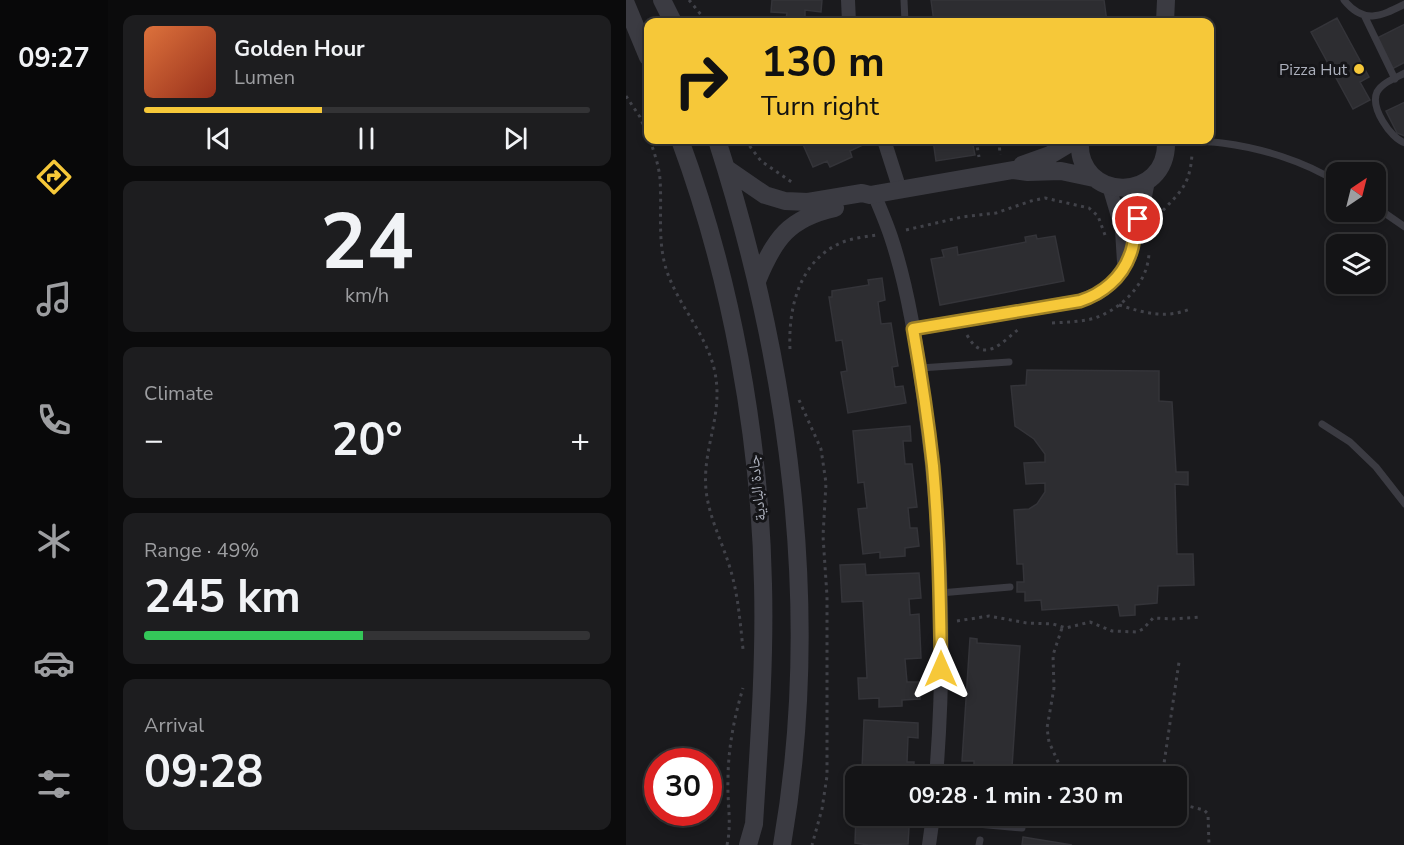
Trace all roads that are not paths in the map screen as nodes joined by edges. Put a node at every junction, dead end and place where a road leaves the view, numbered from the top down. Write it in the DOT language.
graph roads {
  1 [pos="662,0"];
  2 [pos="848,0"];
  3 [pos="904,0"];
  4 [pos="1166,0"];
  5 [pos="1344,0"];
  6 [pos="626,4"];
  7 [pos="1404,4"];
  8 [pos="1364,15"];
  9 [pos="671,18"];
  10 [pos="849,18"];
  11 [pos="905,18"];
  12 [pos="1165,18"];
  13 [pos="644,47"];
  14 [pos="1404,73"];
  15 [pos="1395,79"];
  16 [pos="1214,143"];
  17 [pos="1404,143"];
  18 [pos="681,144"];
  19 [pos="718,144"];
  20 [pos="885,144"];
  21 [pos="1069,144"];
  22 [pos="1080,144"];
  23 [pos="1166,144"];
  24 [pos="1007,166"];
  25 [pos="727,170"];
  26 [pos="1326,175"];
  27 [pos="1148,181"];
  28 [pos="1101,182"];
  29 [pos="900,190"];
  30 [pos="872,195"];
  31 [pos="1386,214"];
  32 [pos="1404,227"];
  33 [pos="1126,256"];
  34 [pos="757,281"];
  35 [pos="913,329"];
  36 [pos="1009,362"];
  37 [pos="920,368"];
  38 [pos="1322,424"];
  39 [pos="1404,504"];
  40 [pos="1010,587"];
  41 [pos="940,593"];
  42 [pos="937,766"];
  43 [pos="932,826"];
  44 [pos="1004,826"];
  45 [pos="1022,828"];
  46 [pos="748,845"];
  47 [pos="782,845"];
  48 [pos="929,845"];
  1 -- 9 [label="street"];
  2 -- 10 [label="street"];
  3 -- 11 [label="lane"];
  4 -- 12 [label="street"];
  5 -- 8 [label="lane"];
  6 -- 13 [label="street"];
  7 -- 8 [label="lane"];
  8 -- 15 [label="lane"];
  14 -- 15 [label="lane"];
  15 -- 17 [label="lane"];
  16 -- 26 [label="lane"];
  18 -- 46 [label="street, جادة البادية"];
  19 -- 25 [label="street"];
  20 -- 29 [label="street"];
  21 -- 24 [label="street"];
  22 -- 28 [label="street"];
  23 -- 27 [label="street"];
  24 -- 28 [label="street"];
  24 -- 29 [label="street"];
  25 -- 30 [label="street"];
  25 -- 34 [label="street"];
  27 -- 28 [label="street"];
  27 -- 33 [label="street"];
  28 -- 33 [label="street"];
  29 -- 30 [label="street"];
  30 -- 34 [label="street"];
  30 -- 35 [label="street"];
  31 -- 32 [label="lane"];
  33 -- 35 [label="street"];
  34 -- 47 [label="street"];
  35 -- 37 [label="street"];
  36 -- 37 [label="lane"];
  37 -- 41 [label="street"];
  38 -- 39 [label="lane"];
  40 -- 41 [label="lane"];
  41 -- 42 [label="street"];
  43 -- 48 [label="street"];
  44 -- 45 [label="lane"];
}
